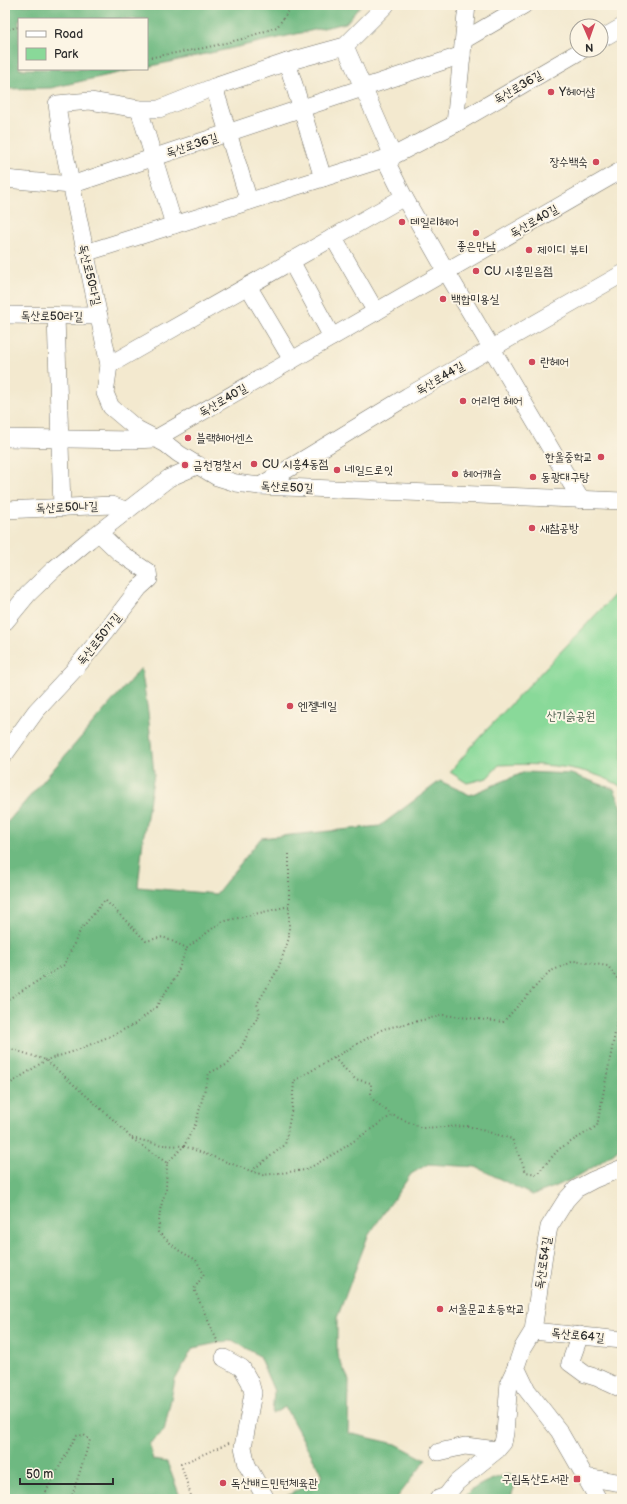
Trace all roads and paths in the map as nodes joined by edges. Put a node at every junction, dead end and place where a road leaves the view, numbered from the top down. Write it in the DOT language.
graph roads {
  1 [pos="289,5"];
  2 [pos="293,5"];
  3 [pos="386,5"];
  4 [pos="467,5"];
  5 [pos="524,5"];
  6 [pos="289,11"];
  7 [pos="18,27"];
  8 [pos="622,27"];
  9 [pos="5,30"];
  10 [pos="609,34"];
  11 [pos="345,46"];
  12 [pos="463,48"];
  13 [pos="148,58"];
  14 [pos="569,58"];
  15 [pos="287,62"];
  16 [pos="365,87"];
  17 [pos="214,88"];
  18 [pos="139,109"];
  19 [pos="300,109"];
  20 [pos="455,124"];
  21 [pos="228,133"];
  22 [pos="393,156"];
  23 [pos="153,158"];
  24 [pos="622,170"];
  25 [pos="323,178"];
  26 [pos="5,179"];
  27 [pos="71,185"];
  28 [pos="404,197"];
  29 [pos="248,201"];
  30 [pos="174,225"];
  31 [pos="333,237"];
  32 [pos="84,253"];
  33 [pos="291,261"];
  34 [pos="446,271"];
  35 [pos="622,274"];
  36 [pos="248,286"];
  37 [pos="376,312"];
  38 [pos="5,315"];
  39 [pos="56,316"];
  40 [pos="99,316"];
  41 [pos="332,337"];
  42 [pos="491,348"];
  43 [pos="292,360"];
  44 [pos="109,365"];
  45 [pos="5,438"];
  46 [pos="60,439"];
  47 [pos="155,439"];
  48 [pos="199,466"];
  49 [pos="260,486"];
  50 [pos="581,500"];
  51 [pos="622,501"];
  52 [pos="62,508"];
  53 [pos="5,510"];
  54 [pos="127,511"];
  55 [pos="99,533"];
  56 [pos="5,622"];
  57 [pos="5,754"];
  58 [pos="289,853"];
  59 [pos="289,906"];
  60 [pos="187,948"];
  61 [pos="622,985"];
  62 [pos="622,997"];
  63 [pos="5,1001"];
  64 [pos="5,1047"];
  65 [pos="334,1058"];
  66 [pos="46,1060"];
  67 [pos="5,1087"];
  68 [pos="392,1115"];
  69 [pos="131,1138"];
  70 [pos="184,1146"];
  71 [pos="167,1164"];
  72 [pos="622,1168"];
  73 [pos="251,1171"];
  74 [pos="533,1331"];
  75 [pos="580,1335"];
  76 [pos="622,1340"];
  77 [pos="224,1358"];
  78 [pos="516,1367"];
  79 [pos="622,1389"];
  80 [pos="235,1441"];
  81 [pos="497,1450"];
  82 [pos="439,1452"];
  83 [pos="585,1477"];
  84 [pos="622,1484"];
  85 [pos="42,1499"];
  86 [pos="71,1499"];
  87 [pos="192,1499"];
  88 [pos="266,1499"];
  89 [pos="438,1499"];
  90 [pos="598,1499"];
  1 -- 6 [label="path"];
  2 -- 6 [label="path"];
  3 -- 11 [label="street, 독산로50다길"];
  4 -- 12 [label="street"];
  5 -- 12 [label="street, 독산로36길"];
  6 -- 13 [label="path"];
  7 -- 9 [label="path"];
  8 -- 10 [label="street"];
  11 -- 15 [label="street, 독산로50다길"];
  11 -- 16 [label="street"];
  12 -- 16 [label="street, 독산로36길"];
  12 -- 20 [label="street"];
  14 -- 20 [label="street, 독산로36길"];
  15 -- 17 [label="street, 독산로50다길"];
  15 -- 19 [label="street"];
  16 -- 19 [label="street, 독산로36길"];
  16 -- 22 [label="street"];
  17 -- 18 [label="street, 독산로50다길"];
  17 -- 21 [label="street"];
  18 -- 23 [label="street"];
  18 -- 27 [label="street, 독산로50다길"];
  19 -- 21 [label="street, 독산로36길"];
  19 -- 25 [label="street"];
  20 -- 22 [label="street, 독산로36길"];
  21 -- 23 [label="street, 독산로36길"];
  21 -- 29 [label="street, 독산로36길"];
  22 -- 25 [label="street, 독산로36길"];
  22 -- 28 [label="street"];
  23 -- 27 [label="street"];
  23 -- 30 [label="street, 독산로36길"];
  24 -- 34 [label="street, 독산로40길"];
  25 -- 29 [label="street, 독산로36길"];
  26 -- 27 [label="street"];
  27 -- 32 [label="street, 독산로50다길"];
  28 -- 31 [label="street"];
  28 -- 34 [label="street"];
  29 -- 30 [label="street, 독산로36길"];
  30 -- 32 [label="street, 독산로36길"];
  31 -- 33 [label="street"];
  31 -- 37 [label="street"];
  32 -- 40 [label="street, 독산로50다길"];
  33 -- 36 [label="street"];
  33 -- 41 [label="street"];
  34 -- 37 [label="street, 독산로40길"];
  34 -- 42 [label="street"];
  35 -- 42 [label="street, 독산로44길"];
  36 -- 43 [label="street"];
  36 -- 44 [label="street"];
  37 -- 41 [label="street, 독산로40길"];
  38 -- 39 [label="street, 독산로50라길"];
  39 -- 40 [label="street, 독산로50라길"];
  39 -- 46 [label="street"];
  40 -- 44 [label="street, 독산로50다길"];
  41 -- 43 [label="street, 독산로40길"];
  42 -- 49 [label="street, 독산로44길"];
  42 -- 50 [label="street"];
  43 -- 47 [label="street, 독산로40길"];
  44 -- 47 [label="street, 독산로50다길"];
  45 -- 46 [label="street"];
  46 -- 47 [label="street"];
  46 -- 52 [label="street"];
  47 -- 48 [label="street, 독산로50길"];
  48 -- 49 [label="street, 독산로50길"];
  48 -- 54 [label="street"];
  49 -- 50 [label="street, 독산로50길"];
  50 -- 51 [label="street, 독산로50길"];
  52 -- 53 [label="street, 독산로50나길"];
  52 -- 54 [label="street, 독산로50나길"];
  54 -- 55 [label="street"];
  55 -- 56 [label="street"];
  55 -- 57 [label="street, 독산로50가길"];
  58 -- 59 [label="path"];
  59 -- 60 [label="path"];
  59 -- 70 [label="path"];
  60 -- 63 [label="path"];
  60 -- 66 [label="path"];
  61 -- 65 [label="path"];
  62 -- 68 [label="path"];
  64 -- 66 [label="path"];
  65 -- 68 [label="path"];
  65 -- 73 [label="path"];
  66 -- 67 [label="path"];
  66 -- 69 [label="path"];
  68 -- 73 [label="path"];
  69 -- 70 [label="path"];
  69 -- 71 [label="path"];
  70 -- 71 [label="path"];
  70 -- 73 [label="path"];
  71 -- 77 [label="path"];
  72 -- 74 [label="street, 독산로54길"];
  74 -- 75 [label="street, 독산로64길"];
  74 -- 78 [label="street, 독산로54길"];
  75 -- 76 [label="street, 독산로64길"];
  75 -- 79 [label="street"];
  77 -- 88 [label="street"];
  78 -- 81 [label="street, 독산로54길"];
  78 -- 83 [label="street"];
  80 -- 87 [label="path"];
  81 -- 82 [label="street"];
  81 -- 89 [label="street, 독산로54길"];
  83 -- 84 [label="street"];
  83 -- 90 [label="street"];
  85 -- 86 [label="path"];
}
